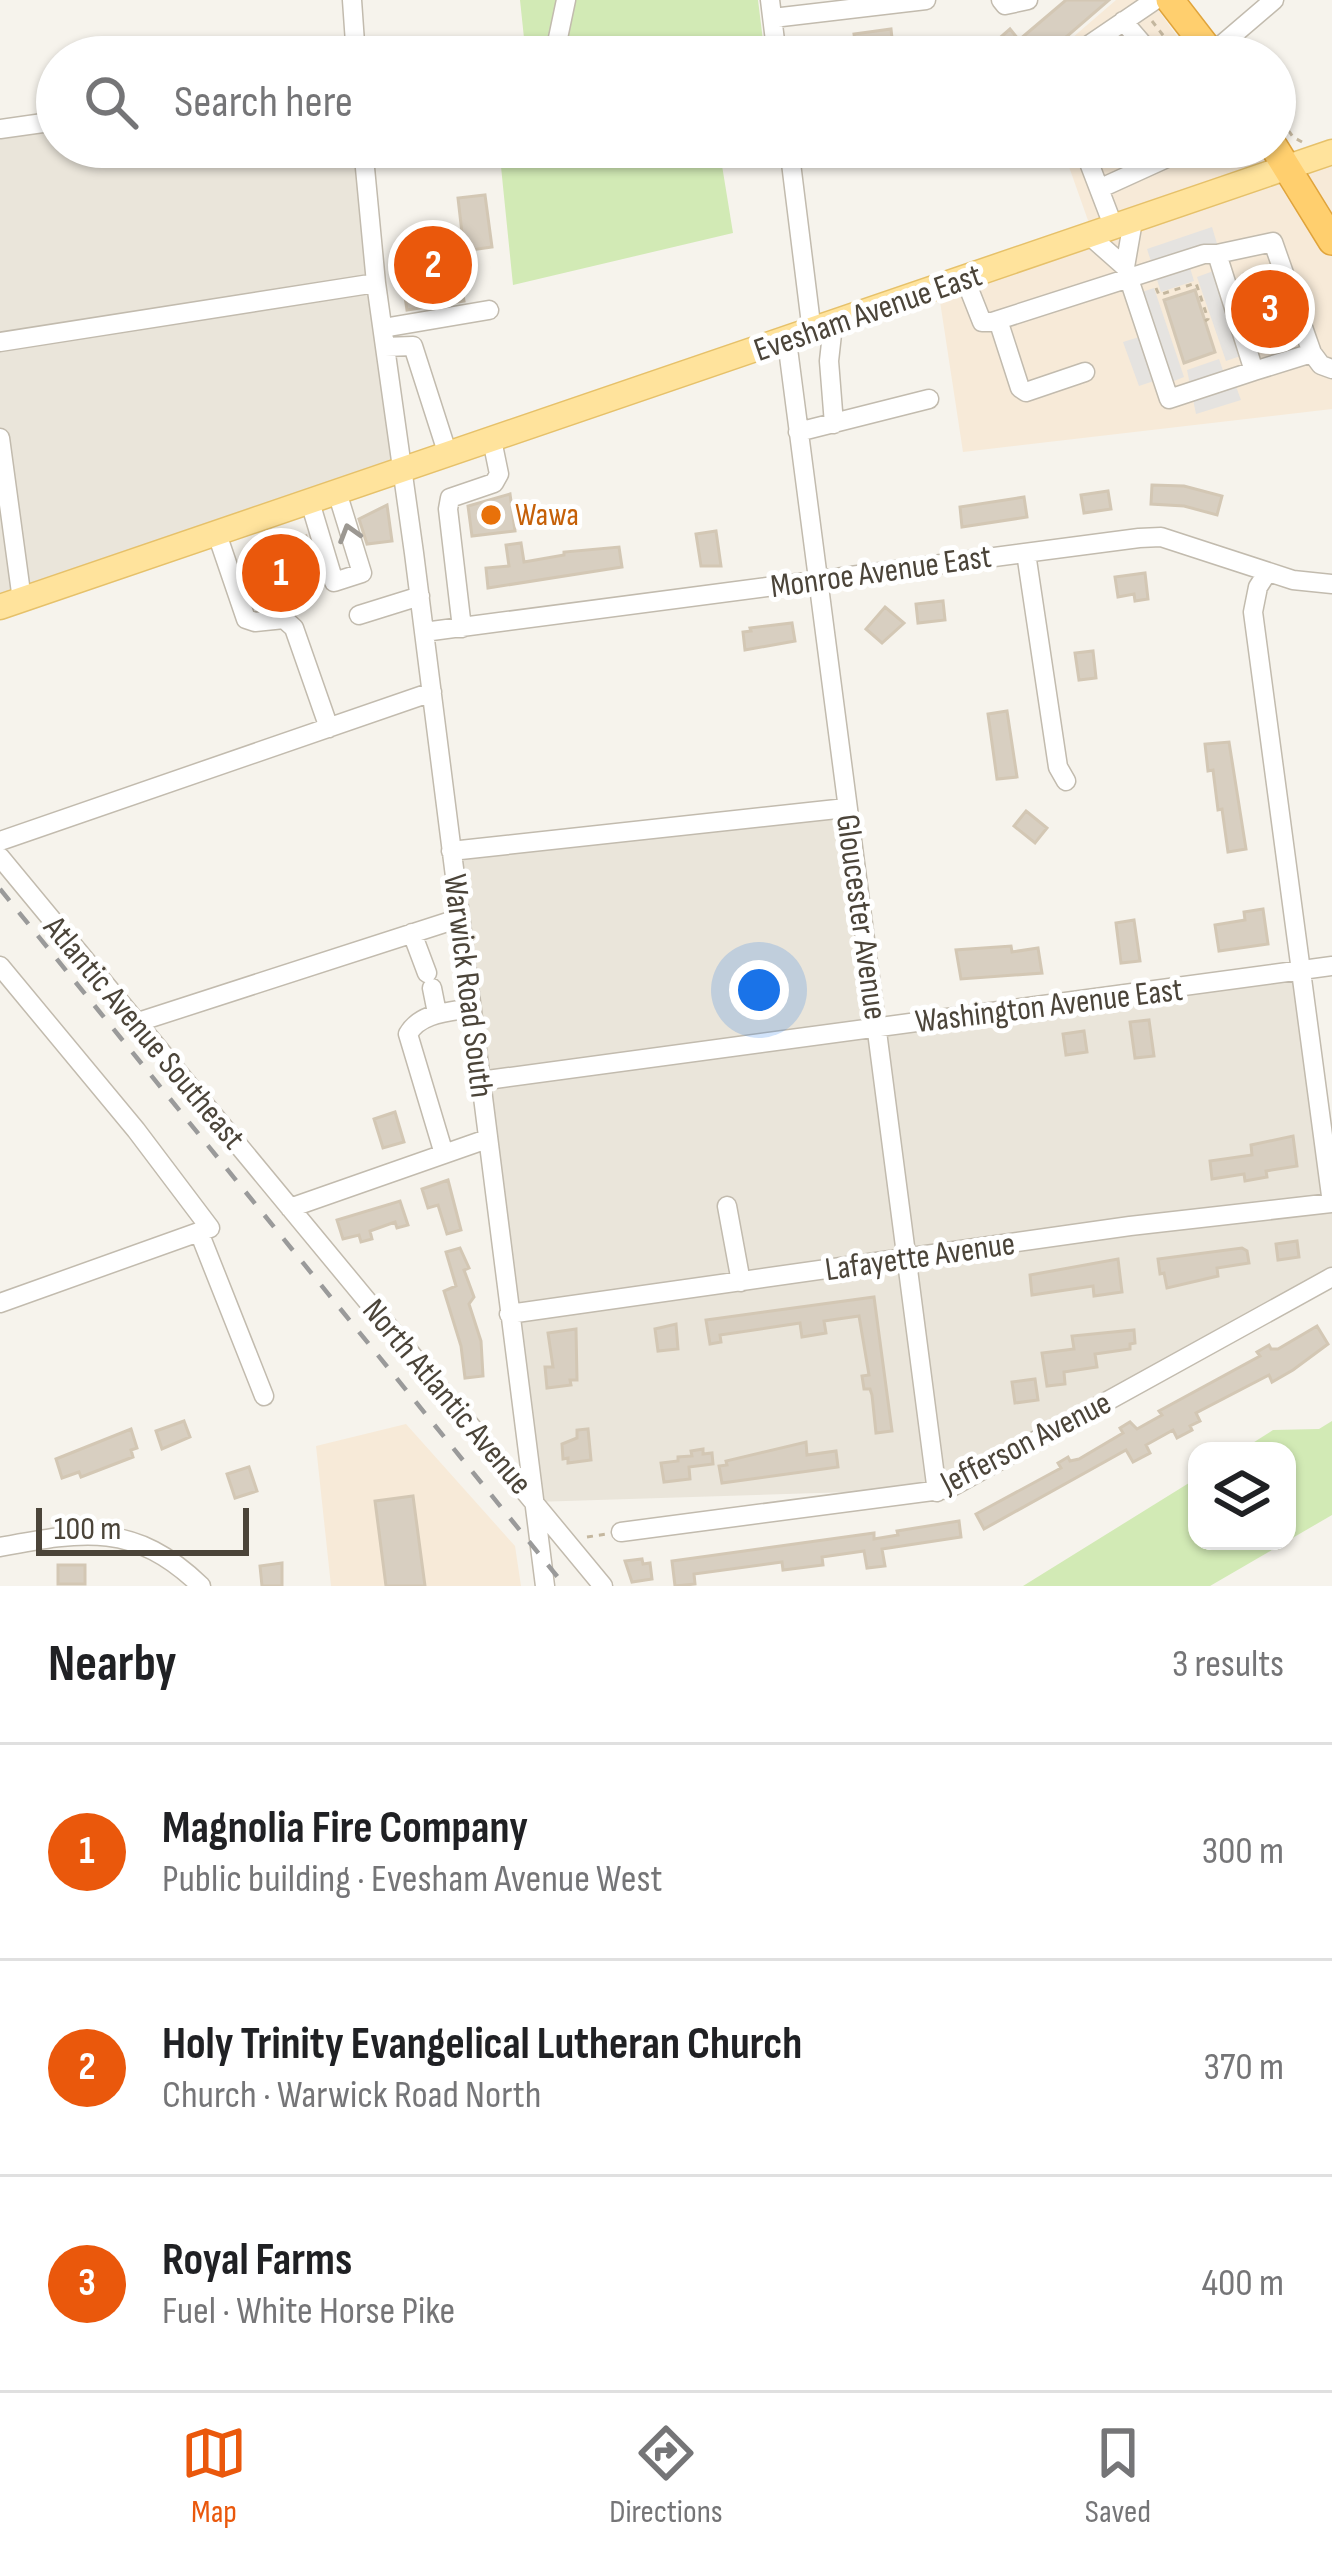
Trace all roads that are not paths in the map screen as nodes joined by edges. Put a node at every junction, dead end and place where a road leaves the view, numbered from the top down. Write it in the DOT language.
graph roads {
  1 [pos="352,0"];
  2 [pos="566,0"];
  3 [pos="926,0"];
  4 [pos="1000,0"];
  5 [pos="1028,0"];
  6 [pos="1274,0"];
  7 [pos="1156,3"];
  8 [pos="771,9"];
  9 [pos="1124,22"];
  10 [pos="355,36"];
  11 [pos="558,36"];
  12 [pos="1100,36"];
  13 [pos="1136,36"];
  14 [pos="1192,36"];
  15 [pos="1234,36"];
  16 [pos="36,124"];
  17 [pos="0,130"];
  18 [pos="1332,152"];
  19 [pos="1296,155"];
  20 [pos="366,168"];
  21 [pos="793,168"];
  22 [pos="1092,168"];
  23 [pos="1145,168"];
  24 [pos="1254,168"];
  25 [pos="1287,168"];
  26 [pos="1101,188"];
  27 [pos="1112,228"];
  28 [pos="1332,241"];
  29 [pos="1217,254"];
  30 [pos="1127,273"];
  31 [pos="965,279"];
  32 [pos="376,283"];
  33 [pos="489,310"];
  34 [pos="998,320"];
  35 [pos="823,329"];
  36 [pos="384,337"];
  37 [pos="787,341"];
  38 [pos="0,342"];
  39 [pos="1312,353"];
  40 [pos="1332,369"];
  41 [pos="1254,371"];
  42 [pos="1084,372"];
  43 [pos="929,399"];
  44 [pos="1168,399"];
  45 [pos="1146,406"];
  46 [pos="834,424"];
  47 [pos="797,432"];
  48 [pos="0,438"];
  49 [pos="492,440"];
  50 [pos="448,455"];
  51 [pos="402,470"];
  52 [pos="337,492"];
  53 [pos="310,502"];
  54 [pos="217,534"];
  55 [pos="452,545"];
  56 [pos="415,553"];
  57 [pos="1026,553"];
  58 [pos="1267,572"];
  59 [pos="815,581"];
  60 [pos="1332,584"];
  61 [pos="420,596"];
  62 [pos="11,604"];
  63 [pos="359,615"];
  64 [pos="462,628"];
  65 [pos="424,632"];
  66 [pos="432,692"];
  67 [pos="328,728"];
  68 [pos="1066,781"];
  69 [pos="846,808"];
  70 [pos="0,841"];
  71 [pos="451,851"];
  72 [pos="0,856"];
  73 [pos="460,918"];
  74 [pos="412,933"];
  75 [pos="0,966"];
  76 [pos="1332,966"];
  77 [pos="1301,970"];
  78 [pos="471,1008"];
  79 [pos="437,1013"];
  80 [pos="135,1023"];
  81 [pos="876,1029"];
  82 [pos="479,1081"];
  83 [pos="487,1139"];
  84 [pos="444,1154"];
  85 [pos="1332,1203"];
  86 [pos="727,1206"];
  87 [pos="290,1208"];
  88 [pos="204,1230"];
  89 [pos="907,1260"];
  90 [pos="1332,1277"];
  91 [pos="741,1282"];
  92 [pos="0,1304"];
  93 [pos="509,1314"];
  94 [pos="264,1396"];
  95 [pos="937,1492"];
  96 [pos="534,1502"];
  97 [pos="621,1532"];
  98 [pos="2,1541"];
  99 [pos="201,1586"];
  100 [pos="545,1586"];
  101 [pos="604,1586"];
  1 -- 10 [label="street"];
  2 -- 11 [label="street"];
  3 -- 8 [label="street"];
  4 -- 5 [label="street"];
  6 -- 15 [label="street"];
  7 -- 9 [label="street"];
  7 -- 14 [label="highway"];
  9 -- 12 [label="street"];
  9 -- 13 [label="street"];
  16 -- 17 [label="street"];
  18 -- 19 [label="main road, Evesham Avenue East"];
  20 -- 32 [label="street, Warwick Road South"];
  21 -- 35 [label="street"];
  22 -- 26 [label="street"];
  23 -- 26 [label="street"];
  24 -- 27 [label="main road, Evesham Avenue East"];
  25 -- 28 [label="highway"];
  26 -- 27 [label="street"];
  27 -- 30 [label="street"];
  27 -- 30 [label="street"];
  27 -- 31 [label="main road, Evesham Avenue East"];
  29 -- 30 [label="street"];
  29 -- 39 [label="street"];
  29 -- 41 [label="street"];
  30 -- 34 [label="street"];
  30 -- 44 [label="street"];
  31 -- 34 [label="street"];
  31 -- 35 [label="main road, Evesham Avenue East"];
  32 -- 36 [label="street, Warwick Road South"];
  32 -- 38 [label="street"];
  33 -- 36 [label="street"];
  34 -- 42 [label="street"];
  35 -- 37 [label="main road, Evesham Avenue East"];
  35 -- 46 [label="street"];
  36 -- 50 [label="street"];
  36 -- 51 [label="street, Warwick Road South"];
  37 -- 47 [label="street, Gloucester Avenue"];
  37 -- 49 [label="main road, Evesham Avenue East"];
  39 -- 40 [label="street"];
  39 -- 41 [label="street"];
  41 -- 44 [label="street"];
  43 -- 46 [label="street"];
  44 -- 45 [label="street"];
  46 -- 47 [label="street"];
  47 -- 59 [label="street, Gloucester Avenue"];
  48 -- 62 [label="street"];
  49 -- 50 [label="main road, Evesham Avenue East"];
  49 -- 55 [label="street"];
  50 -- 51 [label="main road, Evesham Avenue East"];
  51 -- 52 [label="main road, Evesham Avenue East"];
  51 -- 56 [label="street, Warwick Road South"];
  52 -- 53 [label="main road, Evesham Avenue East"];
  53 -- 52 [label="street, one-way"];
  53 -- 54 [label="main road, Evesham Avenue East"];
  54 -- 62 [label="main road, Evesham Avenue East"];
  54 -- 67 [label="street"];
  55 -- 56 [label="street"];
  55 -- 64 [label="street"];
  56 -- 61 [label="street, Warwick Road South"];
  57 -- 58 [label="street, Monroe Avenue East"];
  57 -- 59 [label="street, Monroe Avenue East"];
  57 -- 68 [label="street"];
  58 -- 60 [label="street, Monroe Avenue East"];
  58 -- 77 [label="street"];
  59 -- 64 [label="street, Monroe Avenue East"];
  59 -- 69 [label="street, Gloucester Avenue"];
  61 -- 63 [label="street"];
  61 -- 65 [label="street, Warwick Road South"];
  64 -- 65 [label="street, Monroe Avenue East"];
  65 -- 66 [label="street, Warwick Road South"];
  66 -- 67 [label="street"];
  66 -- 71 [label="street, Warwick Road South"];
  67 -- 70 [label="street"];
  69 -- 71 [label="street"];
  69 -- 81 [label="street, Gloucester Avenue"];
  71 -- 73 [label="street, Warwick Road South"];
  72 -- 80 [label="street, Atlantic Avenue Southeast"];
  73 -- 74 [label="street"];
  73 -- 78 [label="street, Warwick Road South"];
  74 -- 79 [label="street"];
  74 -- 80 [label="street"];
  75 -- 88 [label="street"];
  76 -- 77 [label="street, Washington Avenue East"];
  77 -- 81 [label="street, Washington Avenue East"];
  77 -- 85 [label="street"];
  78 -- 79 [label="street"];
  78 -- 82 [label="street, Warwick Road South"];
  79 -- 84 [label="street"];
  80 -- 87 [label="street, Atlantic Avenue Southeast"];
  81 -- 82 [label="street, Washington Avenue East"];
  81 -- 89 [label="street, Gloucester Avenue"];
  82 -- 83 [label="street, Warwick Road South"];
  83 -- 84 [label="street"];
  83 -- 93 [label="street, Warwick Road South"];
  84 -- 87 [label="street"];
  85 -- 89 [label="street, Lafayette Avenue"];
  86 -- 91 [label="street"];
  87 -- 96 [label="street, North Atlantic Avenue"];
  88 -- 92 [label="street"];
  88 -- 94 [label="street"];
  89 -- 91 [label="street, Lafayette Avenue"];
  89 -- 95 [label="street, Gloucester Avenue"];
  90 -- 95 [label="street, Jefferson Avenue"];
  91 -- 93 [label="street, Lafayette Avenue"];
  93 -- 96 [label="street, Warwick Road South"];
  95 -- 97 [label="street, Jefferson Avenue"];
  96 -- 100 [label="street, Warwick Road South"];
  96 -- 101 [label="street, North Atlantic Avenue"];
  98 -- 99 [label="street"];
}
